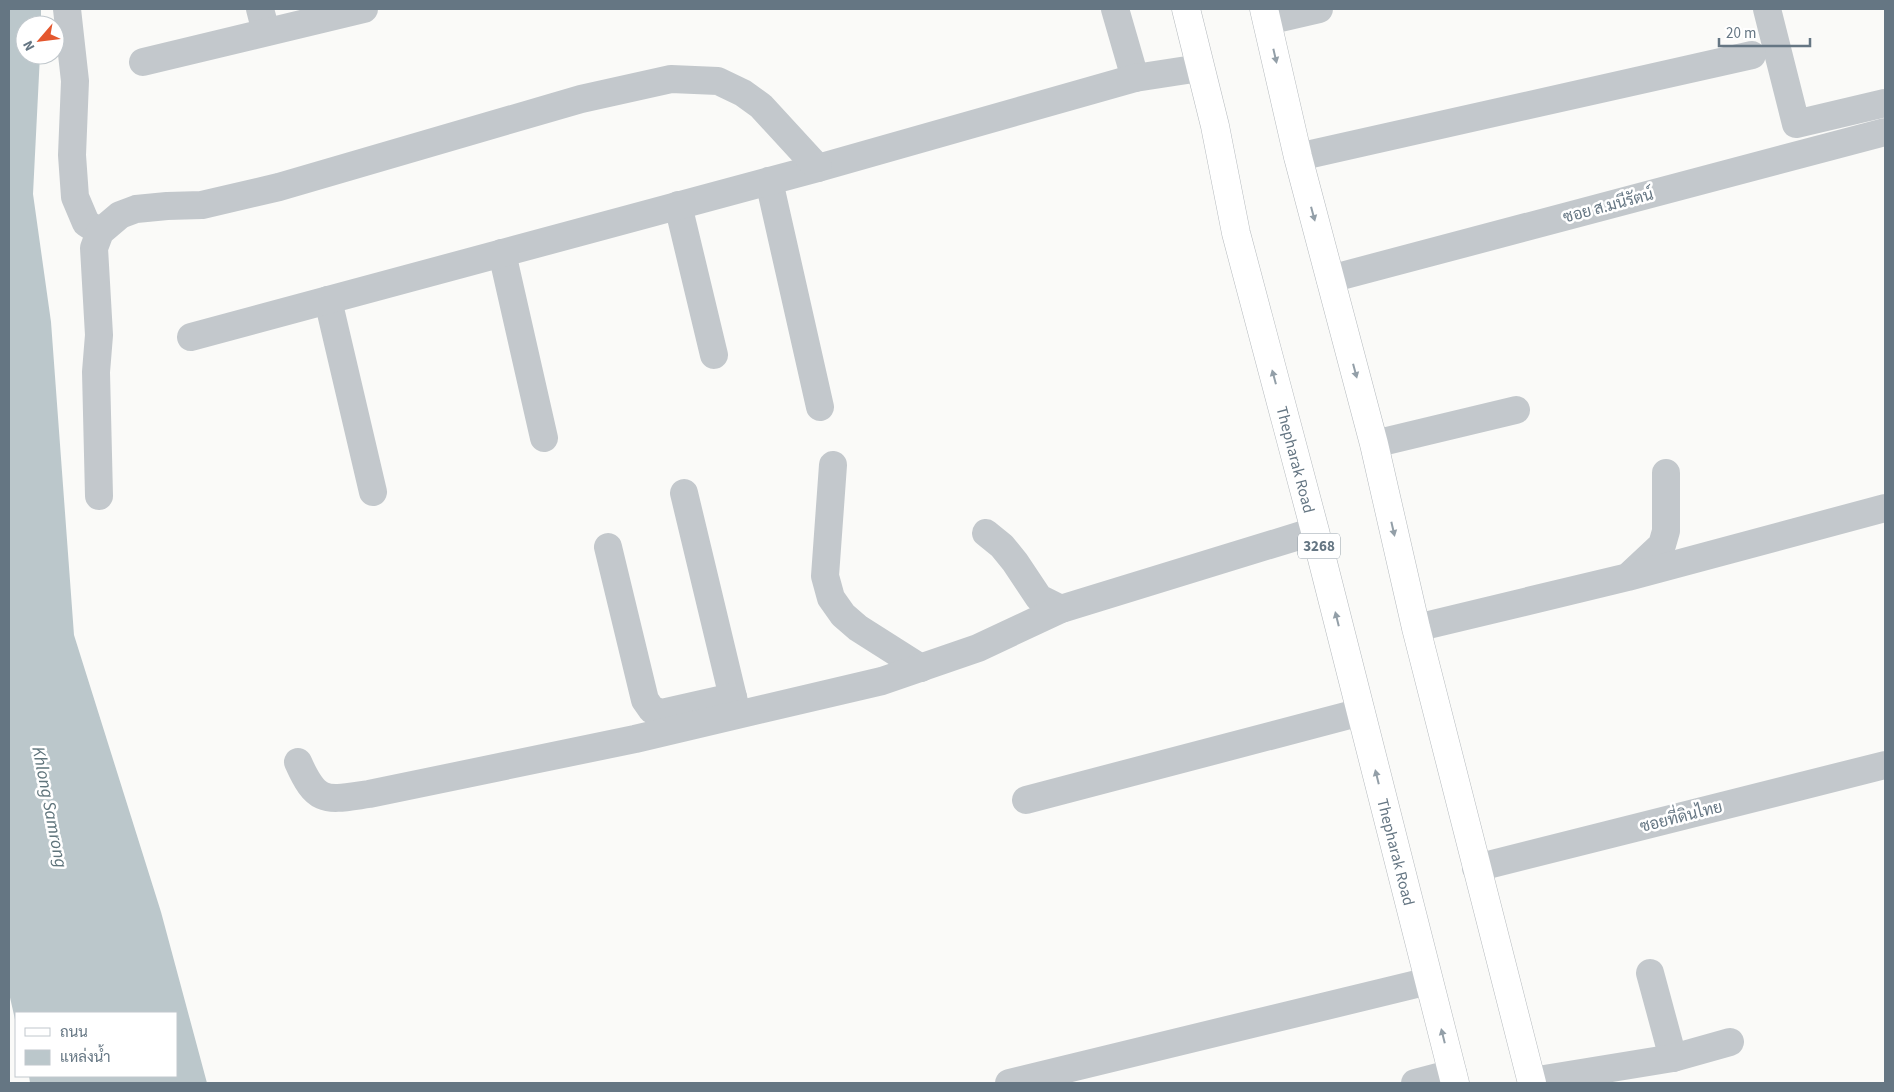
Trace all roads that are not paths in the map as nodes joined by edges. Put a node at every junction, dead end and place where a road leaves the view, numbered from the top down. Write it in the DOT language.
graph roads {
  1 [pos="68,9"];
  2 [pos="364,9"];
  3 [pos="1115,9"];
  4 [pos="1186,9"];
  5 [pos="1320,9"];
  6 [pos="1767,9"];
  7 [pos="1265,15"];
  8 [pos="263,21"];
  9 [pos="1752,55"];
  10 [pos="143,62"];
  11 [pos="1200,68"];
  12 [pos="1135,78"];
  13 [pos="1885,102"];
  14 [pos="1885,132"];
  15 [pos="1298,157"];
  16 [pos="818,168"];
  17 [pos="769,181"];
  18 [pos="678,205"];
  19 [pos="100,232"];
  20 [pos="502,253"];
  21 [pos="1330,278"];
  22 [pos="328,300"];
  23 [pos="191,337"];
  24 [pos="714,355"];
  25 [pos="820,407"];
  26 [pos="1516,410"];
  27 [pos="544,438"];
  28 [pos="1374,444"];
  29 [pos="832,465"];
  30 [pos="1666,473"];
  31 [pos="373,492"];
  32 [pos="684,493"];
  33 [pos="99,496"];
  34 [pos="1885,508"];
  35 [pos="1315,531"];
  36 [pos="986,533"];
  37 [pos="608,547"];
  38 [pos="1628,577"];
  39 [pos="1061,609"];
  40 [pos="1416,628"];
  41 [pos="921,668"];
  42 [pos="735,706"];
  43 [pos="1361,712"];
  44 [pos="298,762"];
  45 [pos="1885,765"];
  46 [pos="1026,800"];
  47 [pos="1476,868"];
  48 [pos="1650,973"];
  49 [pos="1430,981"];
  50 [pos="1730,1042"];
  51 [pos="1674,1058"];
  52 [pos="1454,1078"];
  53 [pos="1532,1082"];
  54 [pos="1009,1083"];
  55 [pos="1415,1083"];
  1 -- 19 [label="street"];
  2 -- 8 [label="street"];
  3 -- 12 [label="street"];
  4 -- 11 [label="main road, Thepharak Road / 3268"];
  5 -- 7 [label="street"];
  6 -- 13 [label="street"];
  7 -- 15 [label="main road, one-way"];
  8 -- 10 [label="street"];
  9 -- 15 [label="street"];
  11 -- 12 [label="street"];
  35 -- 11 [label="main road, Thepharak Road / 3268, one-way"];
  12 -- 16 [label="street"];
  14 -- 21 [label="street, ซอย ส.มนีรัตน์"];
  15 -- 21 [label="main road, one-way"];
  16 -- 17 [label="street"];
  16 -- 19 [label="street"];
  17 -- 18 [label="street"];
  17 -- 25 [label="street"];
  18 -- 20 [label="street"];
  18 -- 24 [label="street"];
  19 -- 33 [label="street"];
  20 -- 22 [label="street"];
  20 -- 27 [label="street"];
  21 -- 28 [label="main road, one-way"];
  22 -- 23 [label="street"];
  22 -- 31 [label="street"];
  26 -- 28 [label="street"];
  28 -- 40 [label="main road, one-way"];
  29 -- 41 [label="street"];
  30 -- 38 [label="street"];
  32 -- 42 [label="street"];
  34 -- 38 [label="street"];
  35 -- 39 [label="street"];
  43 -- 35 [label="main road, Thepharak Road / 3268, one-way"];
  36 -- 39 [label="street"];
  37 -- 42 [label="street"];
  38 -- 40 [label="street"];
  39 -- 41 [label="street"];
  40 -- 47 [label="main road"];
  41 -- 42 [label="street"];
  42 -- 44 [label="street"];
  43 -- 46 [label="street"];
  49 -- 43 [label="main road, Thepharak Road / 3268, one-way"];
  45 -- 47 [label="street, ซอยที่ดินไทย"];
  47 -- 53 [label="main road"];
  48 -- 51 [label="street"];
  52 -- 49 [label="main road, Thepharak Road / 3268, one-way"];
  49 -- 54 [label="street"];
  50 -- 51 [label="street"];
  51 -- 53 [label="street"];
  52 -- 55 [label="street"];
}
